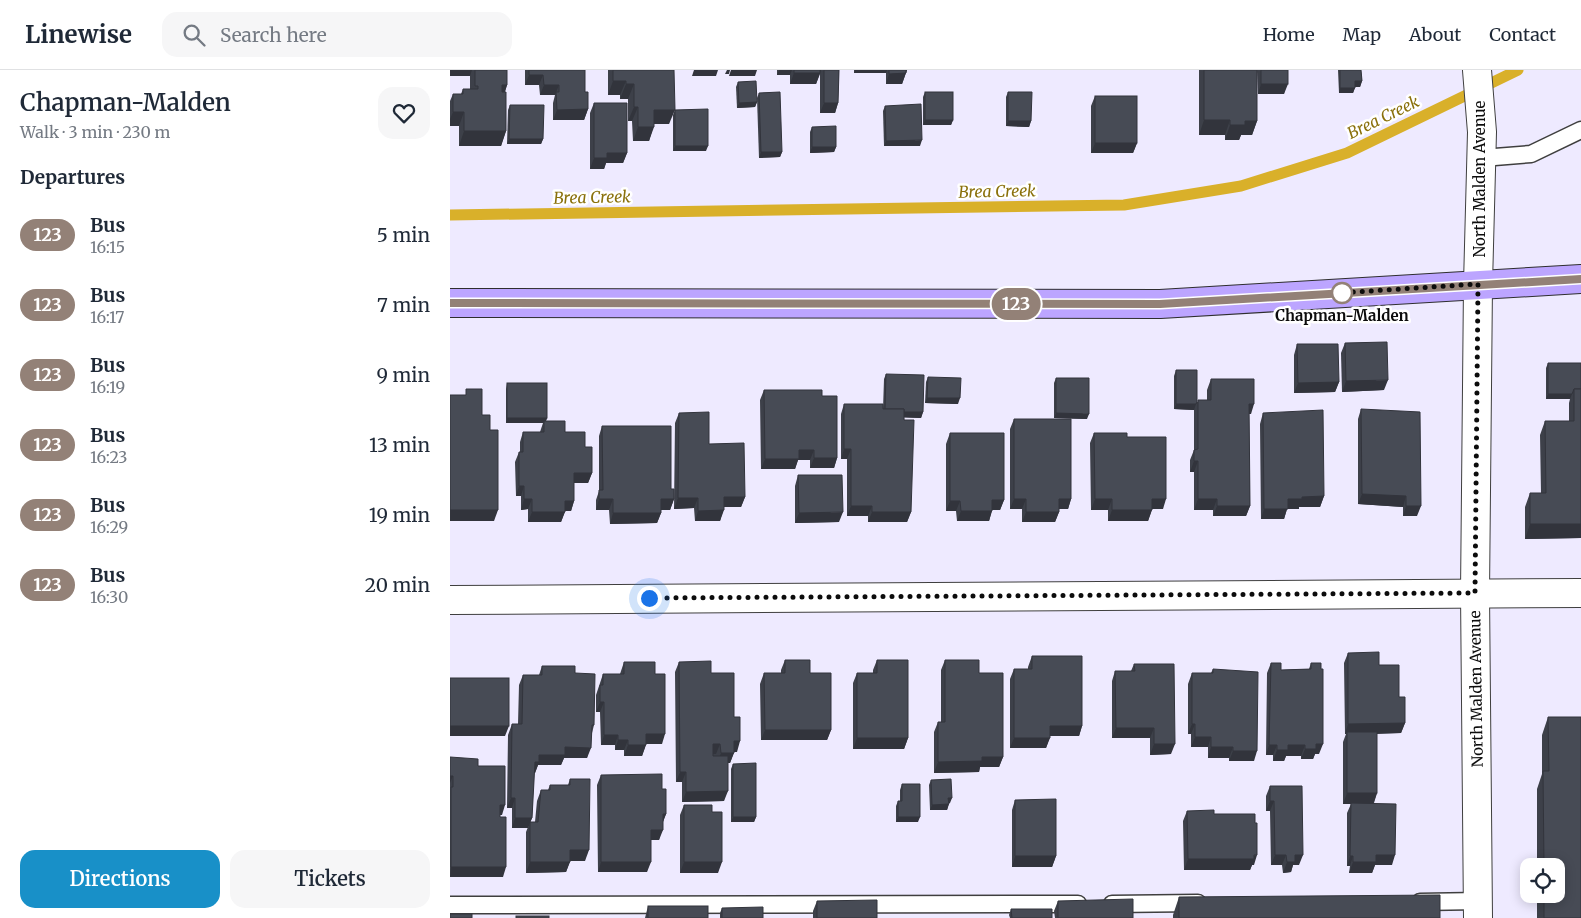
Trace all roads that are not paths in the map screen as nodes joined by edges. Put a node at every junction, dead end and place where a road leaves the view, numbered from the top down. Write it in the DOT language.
graph roads {
  1 [pos="1478,70"];
  2 [pos="1581,130"];
  3 [pos="1482,145"];
  4 [pos="1581,279"];
  5 [pos="1478,284"];
  6 [pos="450,303"];
  7 [pos="1475,593"];
  8 [pos="1581,593"];
  9 [pos="450,600"];
  10 [pos="1400,902"];
  11 [pos="1213,903"];
  12 [pos="450,905"];
  13 [pos="1478,910"];
  1 -- 3 [label="street, North Malden Avenue"];
  2 -- 3 [label="lane"];
  3 -- 5 [label="street, North Malden Avenue"];
  4 -- 5 [label="main road"];
  5 -- 6 [label="main road"];
  5 -- 7 [label="street, North Malden Avenue"];
  7 -- 8 [label="street"];
  7 -- 9 [label="street"];
  7 -- 13 [label="street, North Malden Avenue"];
  10 -- 13 [label="lane"];
  11 -- 12 [label="lane"];
}
